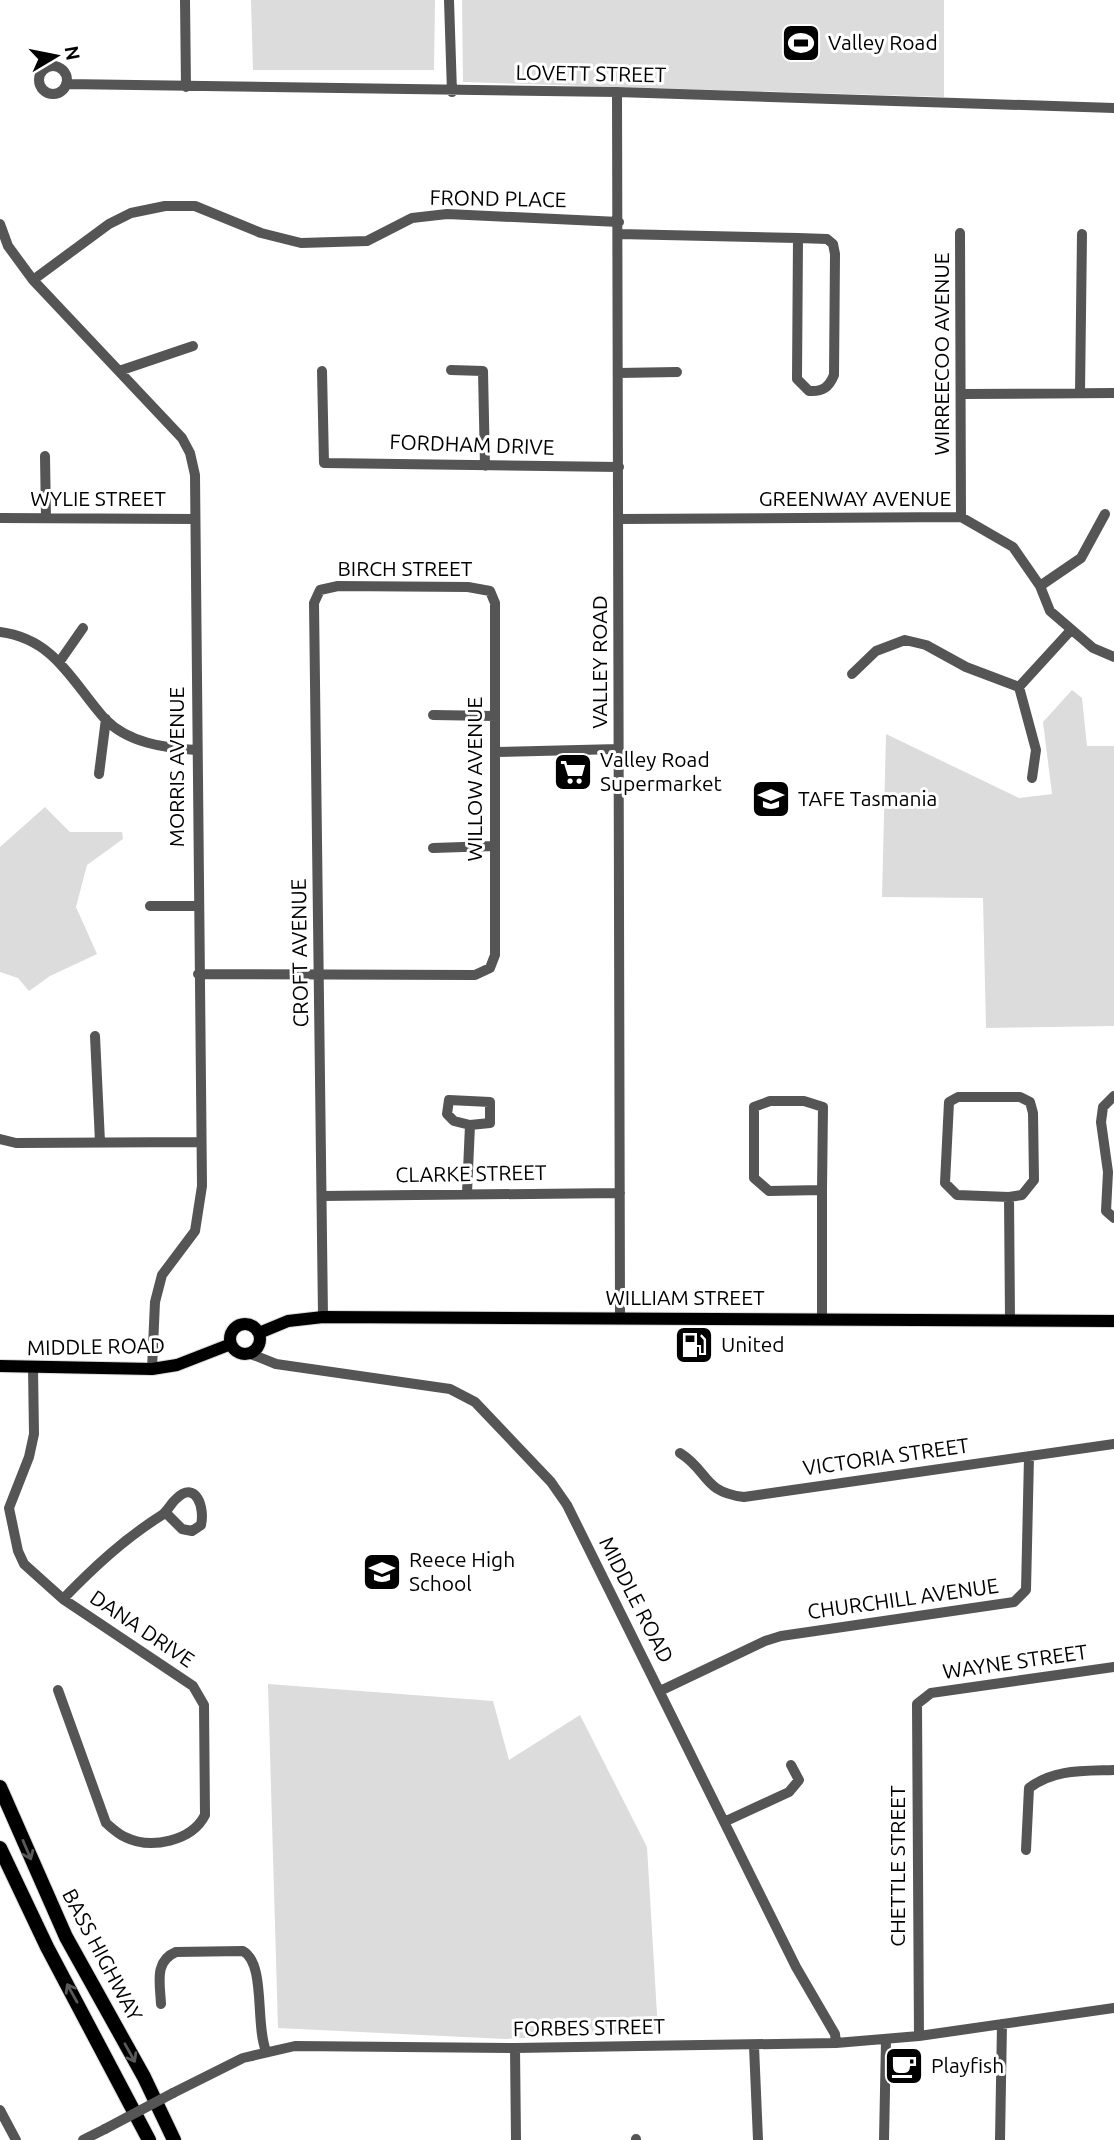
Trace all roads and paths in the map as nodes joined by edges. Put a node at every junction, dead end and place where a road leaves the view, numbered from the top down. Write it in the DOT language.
graph roads {
  1 [pos="185,0"];
  2 [pos="449,0"];
  3 [pos="66,84"];
  4 [pos="186,87"];
  5 [pos="452,92"];
  6 [pos="617,92"];
  7 [pos="1114,108"];
  8 [pos="619,222"];
  9 [pos="0,224"];
  10 [pos="960,233"];
  11 [pos="619,234"];
  12 [pos="1082,234"];
  13 [pos="798,238"];
  14 [pos="33,280"];
  15 [pos="193,346"];
  16 [pos="451,370"];
  17 [pos="119,371"];
  18 [pos="322,371"];
  19 [pos="677,372"];
  20 [pos="619,373"];
  21 [pos="1080,393"];
  22 [pos="1114,393"];
  23 [pos="961,394"];
  24 [pos="45,456"];
  25 [pos="485,466"];
  26 [pos="619,467"];
  27 [pos="1105,514"];
  28 [pos="961,517"];
  29 [pos="0,518"];
  30 [pos="46,518"];
  31 [pos="195,519"];
  32 [pos="619,519"];
  33 [pos="1041,586"];
  34 [pos="320,590"];
  35 [pos="490,591"];
  36 [pos="83,628"];
  37 [pos="1071,630"];
  38 [pos="0,632"];
  39 [pos="1114,657"];
  40 [pos="60,661"];
  41 [pos="852,674"];
  42 [pos="1019,687"];
  43 [pos="433,715"];
  44 [pos="495,716"];
  45 [pos="106,719"];
  46 [pos="619,749"];
  47 [pos="196,750"];
  48 [pos="495,752"];
  49 [pos="99,774"];
  50 [pos="1032,779"];
  51 [pos="494,846"];
  52 [pos="433,848"];
  53 [pos="150,906"];
  54 [pos="197,906"];
  55 [pos="320,973"];
  56 [pos="198,974"];
  57 [pos="95,1036"];
  58 [pos="1114,1096"];
  59 [pos="470,1125"];
  60 [pos="0,1139"];
  61 [pos="100,1142"];
  62 [pos="200,1142"];
  63 [pos="822,1190"];
  64 [pos="467,1193"];
  65 [pos="620,1193"];
  66 [pos="322,1196"];
  67 [pos="1009,1198"];
  68 [pos="1114,1218"];
  69 [pos="620,1316"];
  70 [pos="323,1317"];
  71 [pos="822,1318"];
  72 [pos="1010,1319"];
  73 [pos="1114,1321"];
  74 [pos="259,1333"];
  75 [pos="231,1344"];
  76 [pos="251,1354"];
  77 [pos="0,1366"];
  78 [pos="33,1368"];
  79 [pos="152,1369"];
  80 [pos="1114,1444"];
  81 [pos="680,1453"];
  82 [pos="1029,1457"];
  83 [pos="166,1513"];
  84 [pos="63,1599"];
  85 [pos="1114,1667"];
  86 [pos="58,1690"];
  87 [pos="660,1691"];
  88 [pos="923,1697"];
  89 [pos="791,1765"];
  90 [pos="1114,1770"];
  91 [pos="0,1787"];
  92 [pos="724,1822"];
  93 [pos="0,1848"];
  94 [pos="1026,1850"];
  95 [pos="161,2004"];
  96 [pos="1114,2008"];
  97 [pos="1002,2024"];
  98 [pos="919,2036"];
  99 [pos="886,2040"];
  100 [pos="836,2043"];
  101 [pos="754,2046"];
  102 [pos="515,2048"];
  103 [pos="266,2051"];
  104 [pos="0,2110"];
  105 [pos="16,2140"];
  106 [pos="83,2140"];
  107 [pos="149,2140"];
  108 [pos="174,2140"];
  109 [pos="516,2140"];
  110 [pos="758,2140"];
  111 [pos="884,2140"];
  112 [pos="1000,2140"];
  1 -- 4 [label="street"];
  2 -- 5 [label="street"];
  3 -- 4 [label="street, LOVETT STREET"];
  4 -- 5 [label="street, LOVETT STREET"];
  5 -- 6 [label="street, LOVETT STREET"];
  6 -- 7 [label="street, LOVETT STREET"];
  6 -- 8 [label="street, VALLEY ROAD"];
  8 -- 11 [label="street, VALLEY ROAD"];
  8 -- 14 [label="street, FROND PLACE"];
  9 -- 14 [label="street, MORRIS AVENUE"];
  10 -- 23 [label="street, WIRREECOO AVENUE"];
  11 -- 13 [label="street"];
  11 -- 20 [label="street, VALLEY ROAD"];
  12 -- 21 [label="street"];
  13 -- 13 [label="street"];
  14 -- 17 [label="street, MORRIS AVENUE"];
  15 -- 17 [label="street"];
  16 -- 25 [label="street"];
  17 -- 31 [label="street, MORRIS AVENUE"];
  18 -- 25 [label="street, FORDHAM DRIVE"];
  19 -- 20 [label="street"];
  20 -- 26 [label="street, VALLEY ROAD"];
  21 -- 22 [label="street"];
  21 -- 23 [label="street"];
  23 -- 28 [label="street, WIRREECOO AVENUE"];
  24 -- 30 [label="street"];
  25 -- 26 [label="street, FORDHAM DRIVE"];
  26 -- 32 [label="street, VALLEY ROAD"];
  27 -- 33 [label="street"];
  28 -- 32 [label="street, GREENWAY AVENUE"];
  28 -- 33 [label="street, GREENWAY AVENUE"];
  29 -- 30 [label="street, WYLIE STREET"];
  30 -- 31 [label="street, WYLIE STREET"];
  31 -- 47 [label="street, MORRIS AVENUE"];
  32 -- 46 [label="street, VALLEY ROAD"];
  33 -- 37 [label="street, GREENWAY AVENUE"];
  34 -- 35 [label="street, BIRCH STREET"];
  34 -- 55 [label="street, CROFT AVENUE"];
  35 -- 44 [label="street, WILLOW AVENUE"];
  36 -- 40 [label="street"];
  37 -- 39 [label="street, GREENWAY AVENUE"];
  37 -- 42 [label="street"];
  38 -- 40 [label="street"];
  40 -- 45 [label="street"];
  41 -- 42 [label="street"];
  42 -- 50 [label="street"];
  43 -- 44 [label="street"];
  44 -- 48 [label="street, WILLOW AVENUE"];
  45 -- 47 [label="street"];
  45 -- 49 [label="street"];
  46 -- 48 [label="street"];
  46 -- 65 [label="street, VALLEY ROAD"];
  47 -- 54 [label="street, MORRIS AVENUE"];
  48 -- 51 [label="street, WILLOW AVENUE"];
  51 -- 52 [label="street"];
  51 -- 55 [label="street, WILLOW AVENUE"];
  53 -- 54 [label="street"];
  54 -- 56 [label="street, MORRIS AVENUE"];
  55 -- 56 [label="street"];
  55 -- 66 [label="street, CROFT AVENUE"];
  56 -- 62 [label="street, MORRIS AVENUE"];
  57 -- 61 [label="street"];
  58 -- 68 [label="street"];
  59 -- 59 [label="street"];
  59 -- 64 [label="street"];
  60 -- 61 [label="street"];
  61 -- 62 [label="street"];
  62 -- 79 [label="street, MORRIS AVENUE"];
  63 -- 63 [label="street"];
  63 -- 71 [label="street"];
  64 -- 65 [label="street, CLARKE STREET"];
  64 -- 66 [label="street, CLARKE STREET"];
  65 -- 69 [label="street, VALLEY ROAD"];
  66 -- 70 [label="street, CROFT AVENUE"];
  67 -- 67 [label="street"];
  67 -- 72 [label="street"];
  69 -- 70 [label="main road, WILLIAM STREET"];
  69 -- 71 [label="main road, WILLIAM STREET"];
  70 -- 74 [label="main road, WILLIAM STREET"];
  71 -- 72 [label="main road, WILLIAM STREET"];
  72 -- 73 [label="main road, WILLIAM STREET"];
  74 -- 75 [label="main road"];
  74 -- 76 [label="main road"];
  75 -- 76 [label="main road"];
  75 -- 79 [label="main road, MIDDLE ROAD"];
  76 -- 87 [label="street, MIDDLE ROAD"];
  77 -- 78 [label="main road, MIDDLE ROAD"];
  78 -- 79 [label="main road, MIDDLE ROAD"];
  78 -- 84 [label="street, DANA DRIVE"];
  80 -- 82 [label="street, VICTORIA STREET"];
  81 -- 82 [label="street, VICTORIA STREET"];
  82 -- 87 [label="street, CHURCHILL AVENUE"];
  83 -- 84 [label="street"];
  84 -- 86 [label="street, DANA DRIVE"];
  85 -- 88 [label="street, WAYNE STREET"];
  87 -- 92 [label="street, MIDDLE ROAD"];
  88 -- 98 [label="street, CHETTLE STREET"];
  89 -- 92 [label="street"];
  90 -- 94 [label="street"];
  91 -- 108 [label="highway, BASS HIGHWAY, one-way"];
  92 -- 100 [label="street, MIDDLE ROAD"];
  107 -- 93 [label="highway, BASS HIGHWAY, one-way"];
  95 -- 103 [label="street"];
  96 -- 97 [label="street, FORBES STREET"];
  97 -- 98 [label="street, FORBES STREET"];
  97 -- 112 [label="street"];
  98 -- 99 [label="street, FORBES STREET"];
  99 -- 100 [label="street, FORBES STREET"];
  99 -- 111 [label="street"];
  100 -- 101 [label="street, FORBES STREET"];
  101 -- 102 [label="street, FORBES STREET"];
  101 -- 110 [label="street"];
  102 -- 103 [label="street, FORBES STREET"];
  102 -- 109 [label="street"];
  103 -- 106 [label="street, FORBES STREET, bridge"];
  104 -- 105 [label="street"];
}
